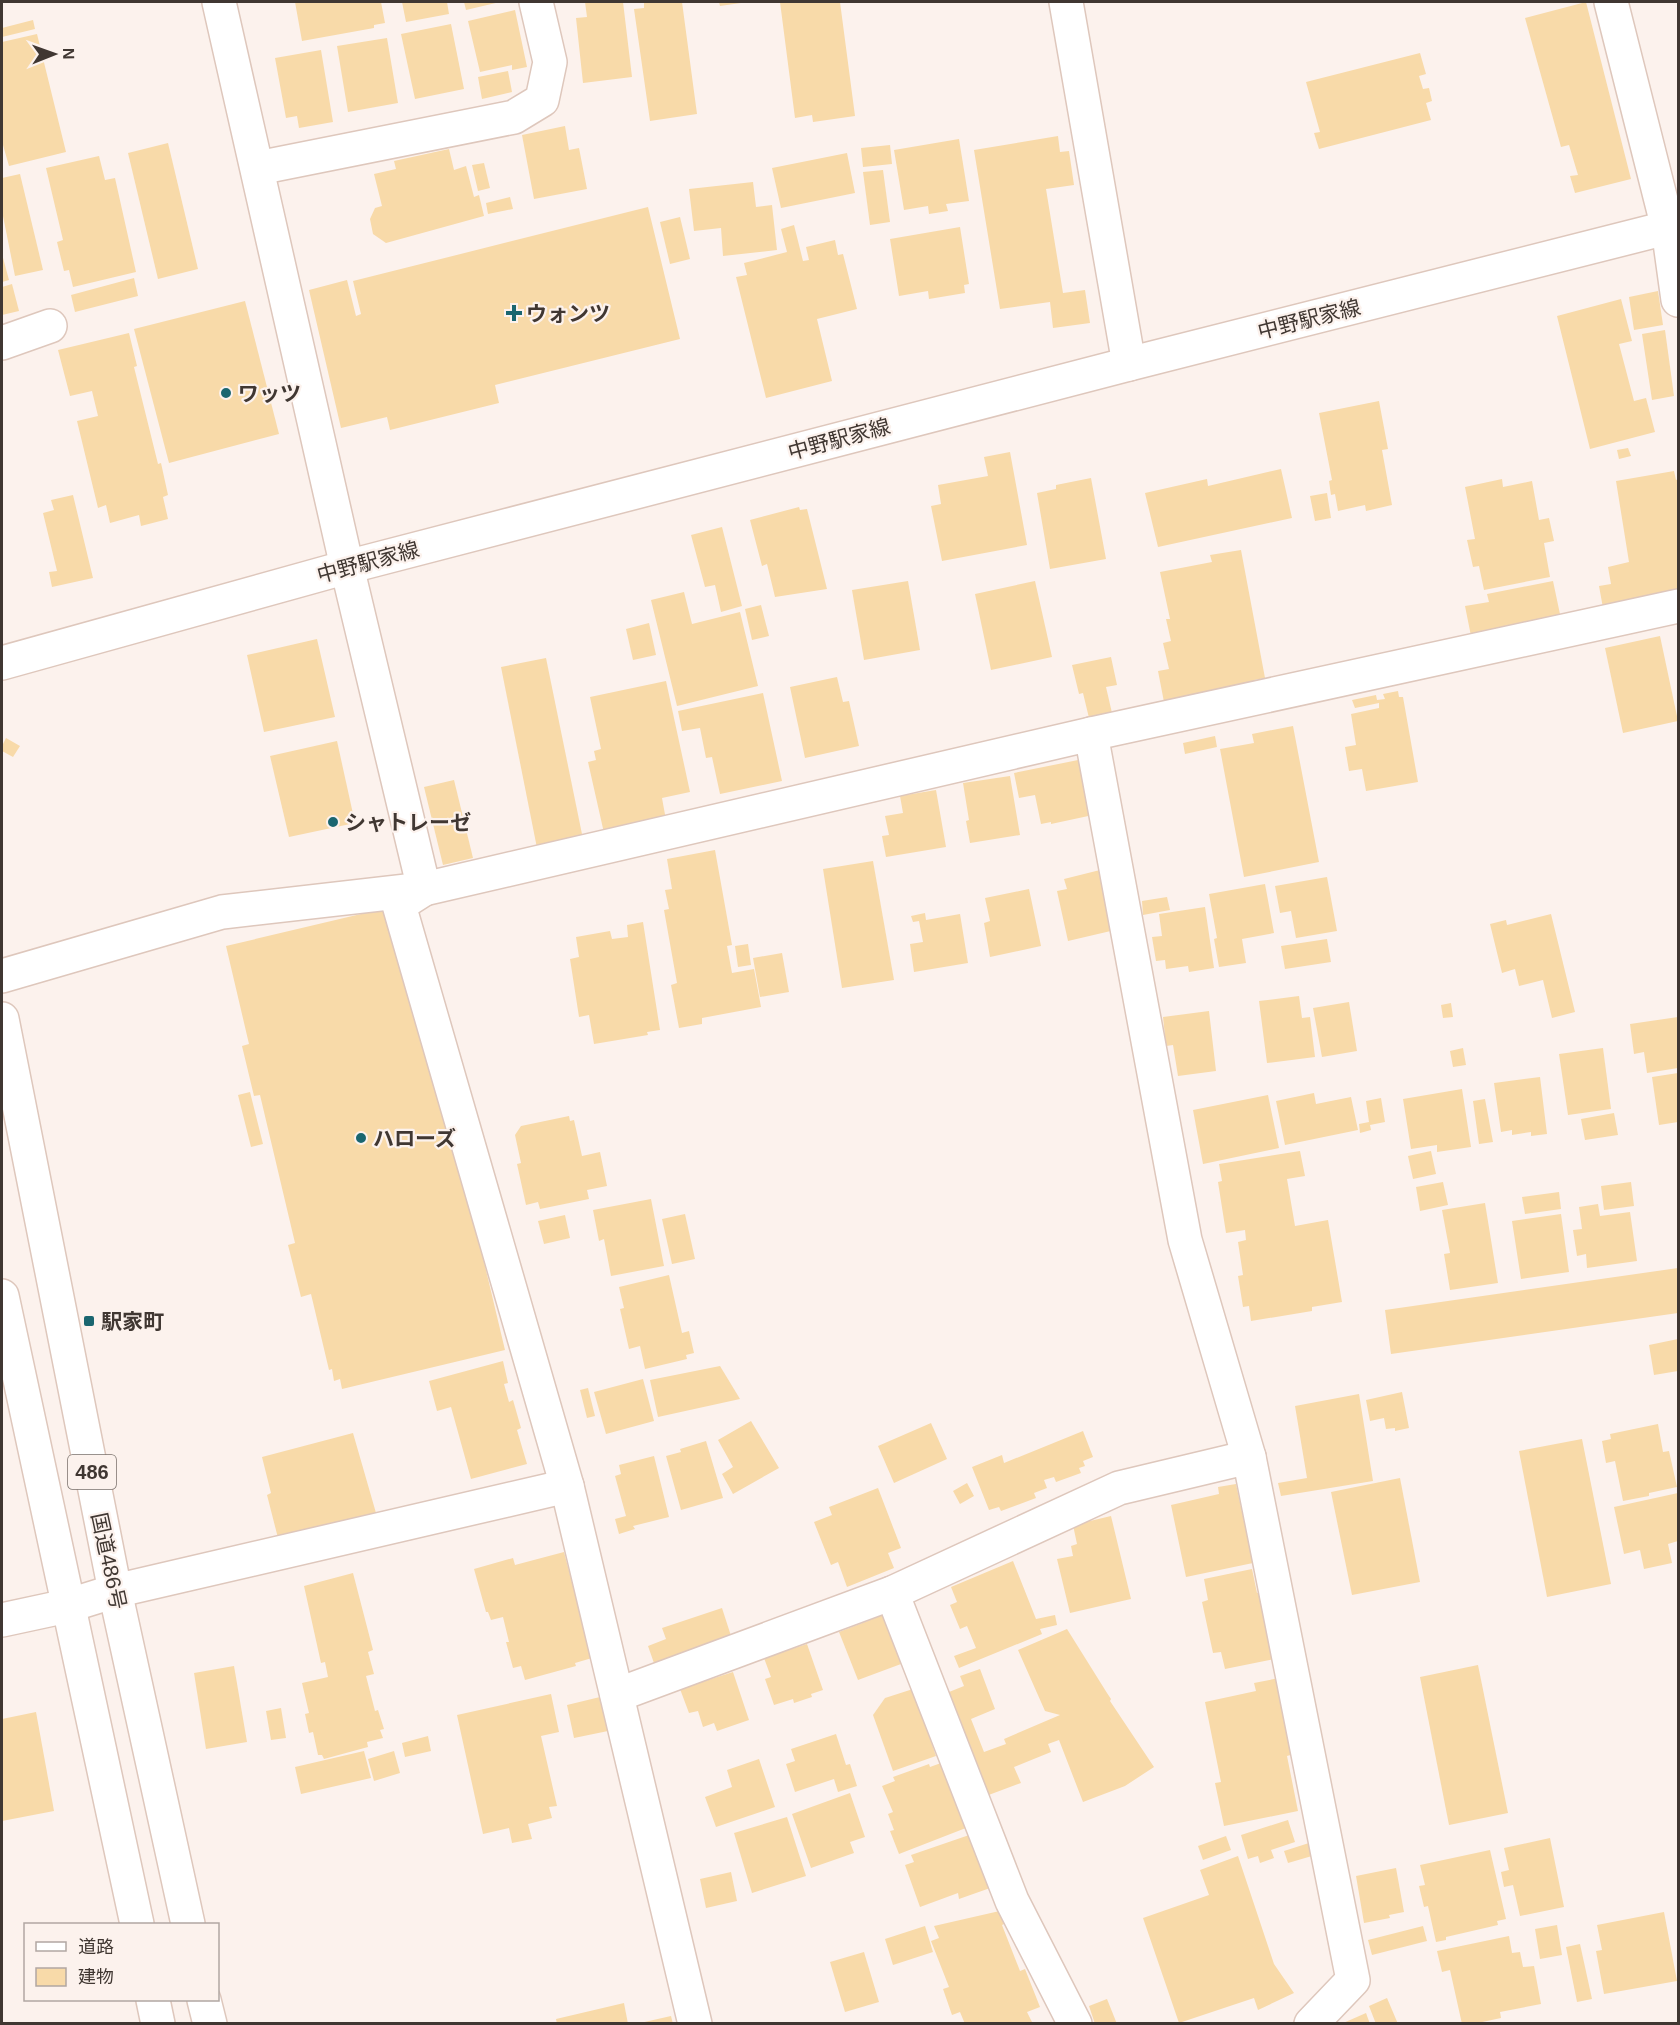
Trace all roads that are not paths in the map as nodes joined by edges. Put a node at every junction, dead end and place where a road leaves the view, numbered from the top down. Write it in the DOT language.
graph roads {
  1 [pos="219,2"];
  2 [pos="536,2"];
  3 [pos="1066,2"];
  4 [pos="1611,2"];
  5 [pos="258,168"];
  6 [pos="1673,227"];
  7 [pos="1678,300"];
  8 [pos="50,326"];
  9 [pos="2,343"];
  10 [pos="1129,364"];
  11 [pos="347,567"];
  12 [pos="1678,606"];
  13 [pos="2,663"];
  14 [pos="1091,734"];
  15 [pos="424,889"];
  16 [pos="2,976"];
  17 [pos="2,1019"];
  18 [pos="2,1296"];
  19 [pos="1249,1457"];
  20 [pos="567,1486"];
  21 [pos="115,1591"];
  22 [pos="892,1593"];
  23 [pos="67,1606"];
  24 [pos="2,1620"];
  25 [pos="617,1695"];
  26 [pos="136,1923"];
  27 [pos="188,1923"];
  28 [pos="153,2001"];
  29 [pos="204,2001"];
  30 [pos="158,2024"];
  31 [pos="210,2024"];
  32 [pos="695,2024"];
  33 [pos="1075,2024"];
  34 [pos="1311,2024"];
  1 -- 5 [label="main road"];
  2 -- 5 [label="main road"];
  3 -- 10 [label="main road"];
  4 -- 6 [label="main road"];
  5 -- 11 [label="main road"];
  6 -- 7 [label="main road"];
  6 -- 10 [label="main road, 中野駅家線"];
  8 -- 9 [label="main road"];
  10 -- 11 [label="main road, 中野駅家線"];
  11 -- 13 [label="main road, 中野駅家線"];
  11 -- 15 [label="main road"];
  12 -- 14 [label="main road"];
  14 -- 15 [label="main road"];
  14 -- 19 [label="main road"];
  15 -- 16 [label="main road"];
  15 -- 20 [label="main road"];
  17 -- 21 [label="main road, 国道486号 / 486"];
  18 -- 23 [label="main road, 486"];
  19 -- 22 [label="main road"];
  19 -- 34 [label="main road"];
  20 -- 21 [label="main road"];
  20 -- 25 [label="main road"];
  21 -- 23 [label="main road"];
  21 -- 27 [label="main road, 国道486号 / 486"];
  22 -- 25 [label="main road"];
  22 -- 33 [label="main road"];
  23 -- 24 [label="main road"];
  23 -- 26 [label="main road, 486"];
  25 -- 32 [label="main road"];
  28 -- 30 [label="main road"];
  29 -- 31 [label="main road"];
}
